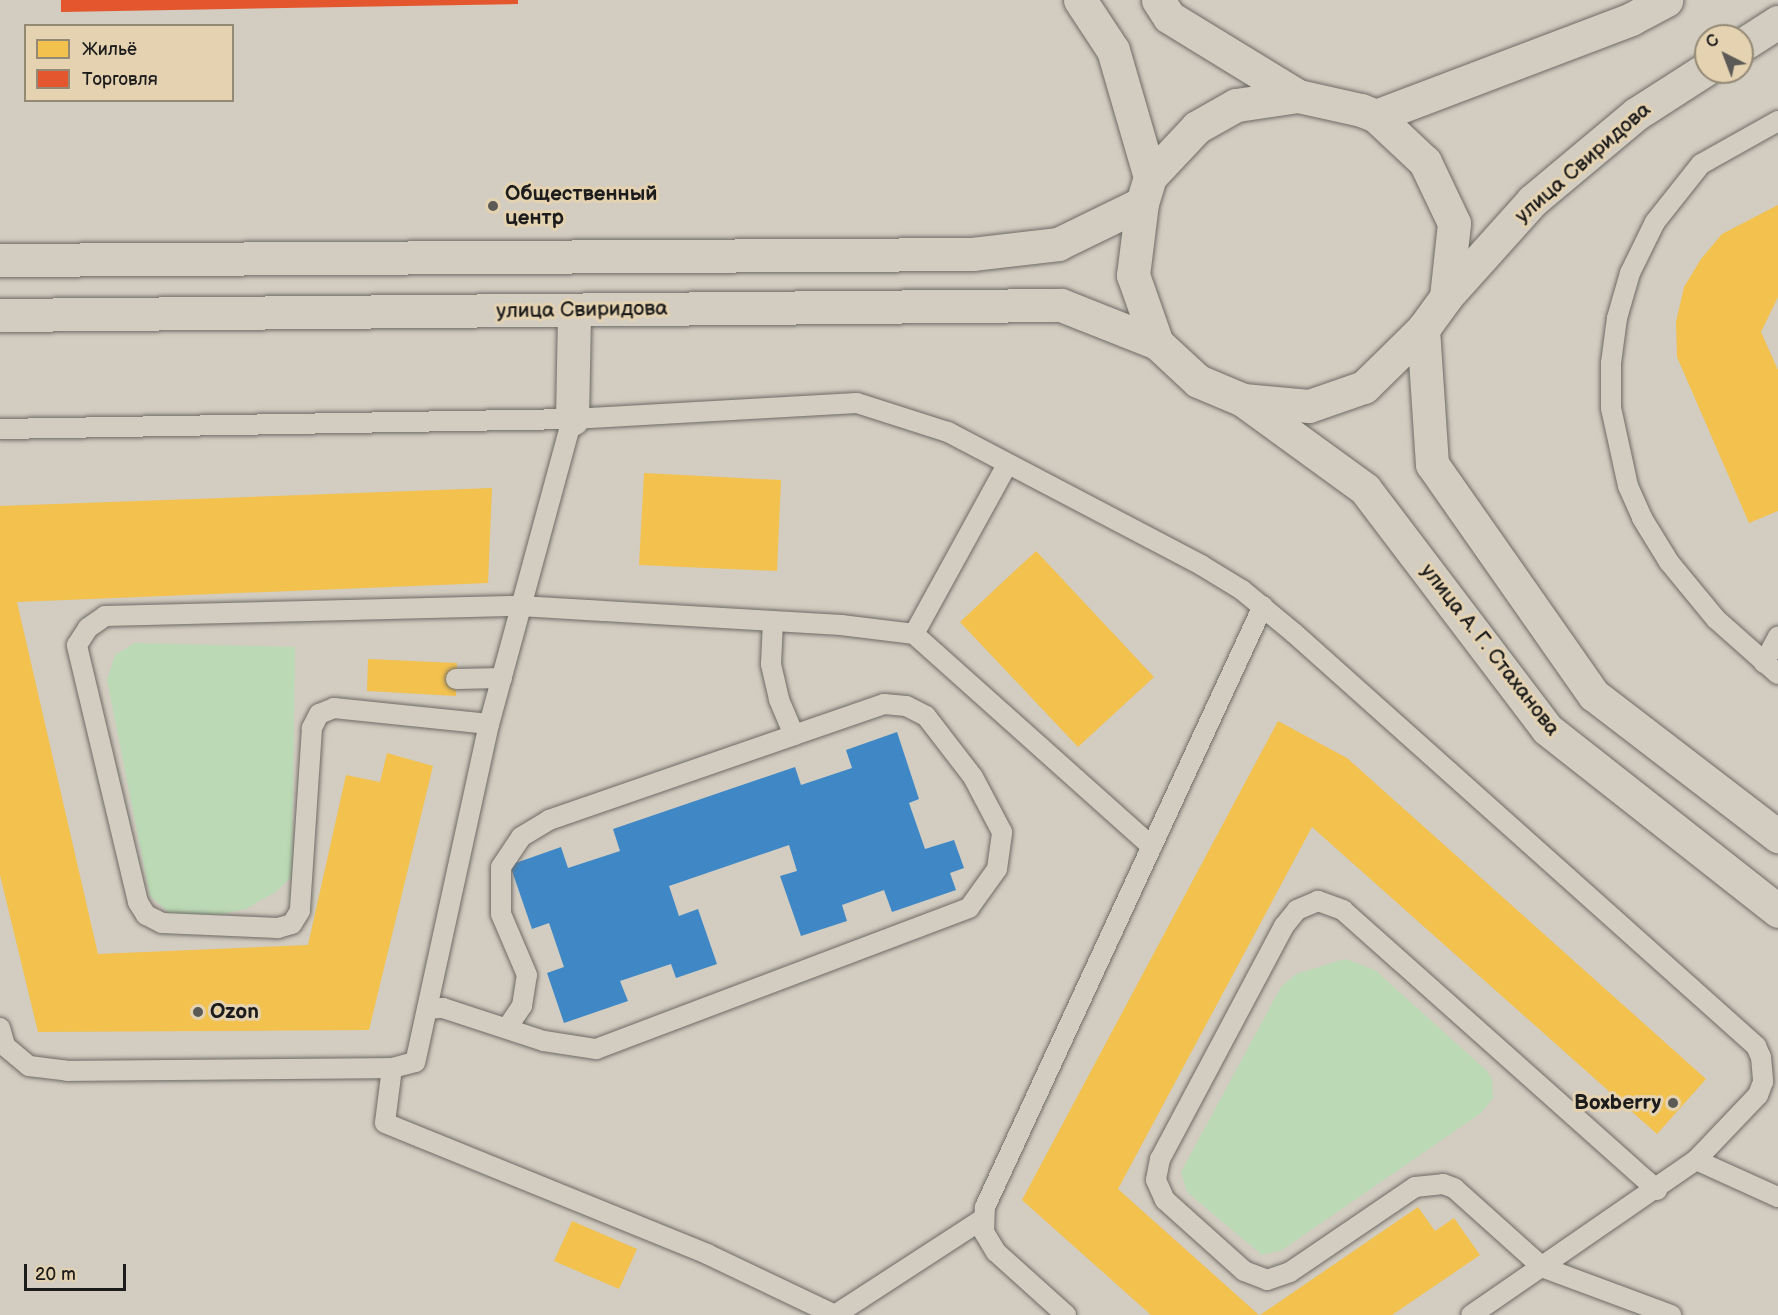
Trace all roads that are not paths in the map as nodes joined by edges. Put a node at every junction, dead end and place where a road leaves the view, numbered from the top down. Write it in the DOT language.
graph roads {
  1 [pos="1080,0"];
  2 [pos="1158,0"];
  3 [pos="1666,0"];
  4 [pos="1778,22"];
  5 [pos="1754,37"];
  6 [pos="1694,77"];
  7 [pos="1298,96"];
  8 [pos="1376,116"];
  9 [pos="1778,121"];
  10 [pos="1146,190"];
  11 [pos="0,260"];
  12 [pos="1446,297"];
  13 [pos="574,310"];
  14 [pos="0,315"];
  15 [pos="1423,329"];
  16 [pos="1157,343"];
  17 [pos="1243,400"];
  18 [pos="572,419"];
  19 [pos="0,429"];
  20 [pos="1007,465"];
  21 [pos="520,606"];
  22 [pos="1263,606"];
  23 [pos="773,621"];
  24 [pos="914,634"];
  25 [pos="1778,637"];
  26 [pos="1771,668"];
  27 [pos="502,678"];
  28 [pos="456,679"];
  29 [pos="489,724"];
  30 [pos="794,735"];
  31 [pos="1778,836"];
  32 [pos="1152,847"];
  33 [pos="1778,911"];
  34 [pos="427,1009"];
  35 [pos="0,1028"];
  36 [pos="507,1028"];
  37 [pos="1770,1062"];
  38 [pos="392,1068"];
  39 [pos="1696,1160"];
  40 [pos="1657,1190"];
  41 [pos="1778,1197"];
  42 [pos="983,1219"];
  43 [pos="1542,1267"];
  44 [pos="835,1315"];
  45 [pos="1066,1315"];
  46 [pos="1471,1315"];
  47 [pos="1671,1315"];
  1 -- 10 [label="street"];
  2 -- 7 [label="street"];
  3 -- 8 [label="street"];
  4 -- 5 [label="street"];
  6 -- 12 [label="street, улица Свиридова"];
  7 -- 8 [label="street"];
  7 -- 10 [label="street"];
  8 -- 12 [label="street"];
  9 -- 26 [label="lane"];
  10 -- 11 [label="street"];
  10 -- 16 [label="street"];
  12 -- 15 [label="street, улица Свиридова"];
  13 -- 14 [label="street, улица Свиридова"];
  13 -- 16 [label="street, улица Свиридова"];
  13 -- 18 [label="street"];
  15 -- 17 [label="street, улица Свиридова"];
  15 -- 31 [label="street"];
  16 -- 17 [label="street"];
  17 -- 33 [label="street, улица А. Г. Стаханова"];
  18 -- 19 [label="lane"];
  18 -- 20 [label="lane"];
  18 -- 21 [label="lane"];
  20 -- 22 [label="lane"];
  20 -- 24 [label="lane"];
  21 -- 23 [label="lane"];
  21 -- 27 [label="lane"];
  21 -- 29 [label="lane"];
  22 -- 32 [label="lane"];
  22 -- 37 [label="lane"];
  23 -- 24 [label="lane"];
  23 -- 30 [label="lane"];
  24 -- 32 [label="lane"];
  25 -- 26 [label="lane"];
  27 -- 28 [label="lane"];
  27 -- 29 [label="lane"];
  29 -- 34 [label="lane"];
  30 -- 36 [label="lane"];
  30 -- 36 [label="lane"];
  32 -- 42 [label="lane"];
  34 -- 36 [label="lane"];
  34 -- 38 [label="lane"];
  35 -- 38 [label="lane"];
  37 -- 39 [label="lane"];
  38 -- 44 [label="lane"];
  39 -- 40 [label="lane"];
  39 -- 41 [label="lane"];
  40 -- 43 [label="lane"];
  40 -- 43 [label="lane"];
  42 -- 44 [label="lane"];
  42 -- 45 [label="lane"];
  43 -- 46 [label="lane"];
  43 -- 47 [label="lane"];
}
